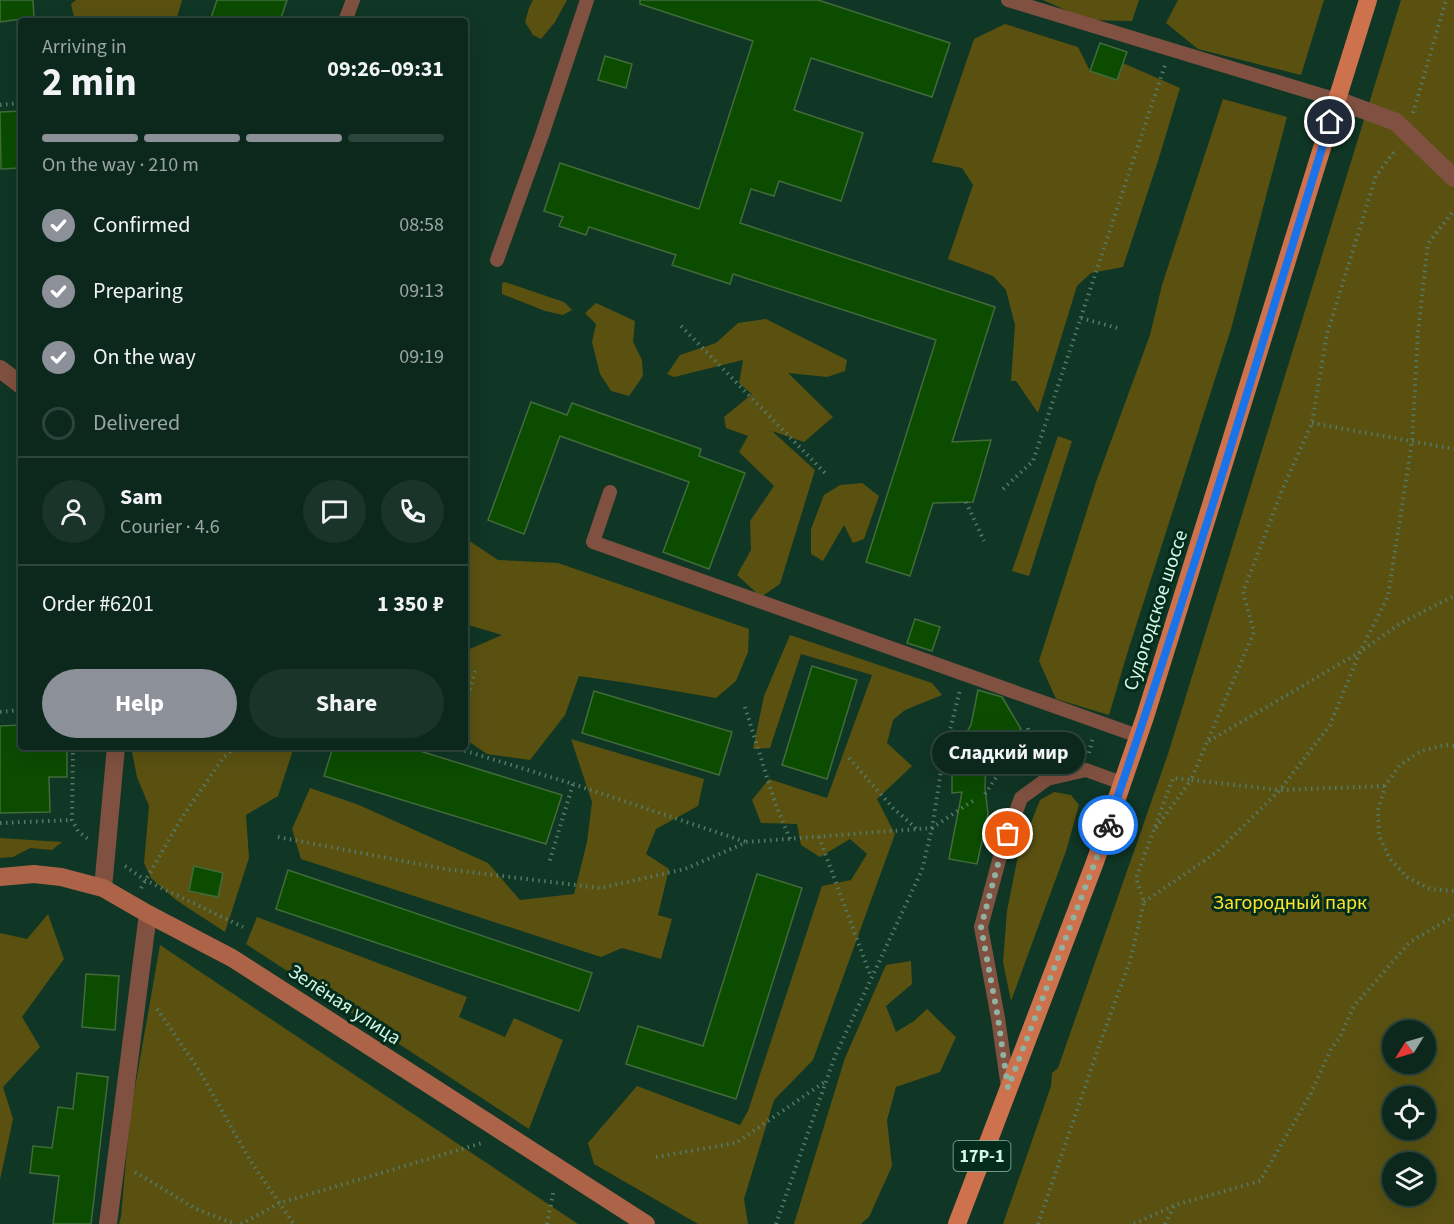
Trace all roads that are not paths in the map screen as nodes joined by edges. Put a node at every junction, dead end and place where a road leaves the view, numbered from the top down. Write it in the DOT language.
graph roads {
  1 [pos="353,0"];
  2 [pos="587,0"];
  3 [pos="1008,0"];
  4 [pos="1368,0"];
  5 [pos="346,18"];
  6 [pos="1337,100"];
  7 [pos="1454,178"];
  8 [pos="496,260"];
  9 [pos="0,369"];
  10 [pos="18,383"];
  11 [pos="610,492"];
  12 [pos="1138,736"];
  13 [pos="116,750"];
  14 [pos="1122,783"];
  15 [pos="0,877"];
  16 [pos="103,888"];
  17 [pos="148,914"];
  18 [pos="1008,1088"];
  19 [pos="108,1224"];
  20 [pos="646,1224"];
  21 [pos="957,1224"];
  1 -- 5 [label="lane"];
  2 -- 8 [label="lane"];
  3 -- 6 [label="lane"];
  4 -- 6 [label="main road, Судогодское шоссе / 17Р-1"];
  6 -- 7 [label="street"];
  6 -- 12 [label="main road, Судогодское шоссе / 17Р-1"];
  9 -- 10 [label="street"];
  11 -- 12 [label="lane"];
  12 -- 14 [label="main road, Судогодское шоссе / 17Р-1"];
  13 -- 16 [label="street"];
  14 -- 18 [label="main road, Судогодское шоссе / 17Р-1"];
  14 -- 18 [label="lane"];
  15 -- 16 [label="street, Зелёная улица"];
  16 -- 17 [label="street, Зелёная улица"];
  17 -- 19 [label="street"];
  17 -- 20 [label="street, Зелёная улица"];
  18 -- 21 [label="main road, Судогодское шоссе / 17Р-1"];
}
